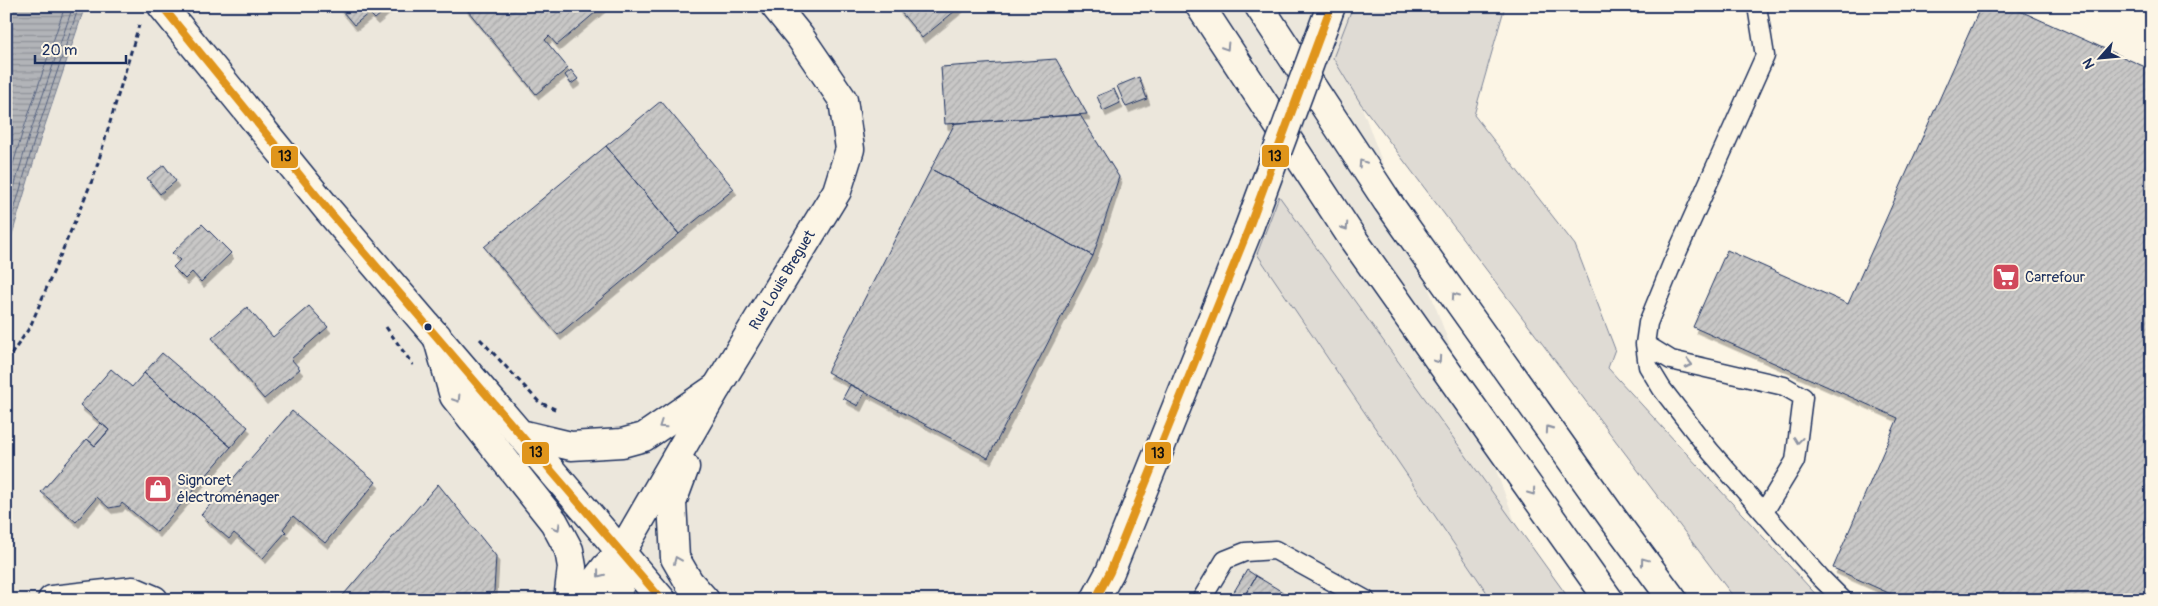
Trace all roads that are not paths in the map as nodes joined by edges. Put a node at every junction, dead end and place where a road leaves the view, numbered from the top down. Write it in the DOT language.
graph roads {
  1 [pos="162,6"];
  2 [pos="775,6"];
  3 [pos="1200,6"];
  4 [pos="1260,6"];
  5 [pos="1331,6"];
  6 [pos="1756,6"];
  7 [pos="437,336"];
  8 [pos="1645,344"];
  9 [pos="717,387"];
  10 [pos="521,434"];
  11 [pos="1764,512"];
  12 [pos="622,551"];
  13 [pos="52,600"];
  14 [pos="154,600"];
  15 [pos="568,600"];
  16 [pos="580,600"];
  17 [pos="613,600"];
  18 [pos="662,600"];
  19 [pos="705,600"];
  20 [pos="1095,600"];
  21 [pos="1201,600"];
  22 [pos="1366,600"];
  23 [pos="1609,600"];
  24 [pos="1673,600"];
  25 [pos="1843,600"];
  1 -- 7 [label="main road"];
  2 -- 9 [label="main road, Rue Louis Breguet"];
  3 -- 23 [label="main road, one-way"];
  24 -- 4 [label="main road, one-way"];
  5 -- 20 [label="main road, bridge"];
  6 -- 8 [label="lane"];
  7 -- 10 [label="main road"];
  7 -- 15 [label="main road, one-way"];
  8 -- 11 [label="lane"];
  8 -- 11 [label="lane, one-way"];
  9 -- 10 [label="main road, one-way"];
  9 -- 12 [label="main road, Rue Louis Breguet"];
  19 -- 9 [label="main road, one-way"];
  10 -- 12 [label="main road"];
  11 -- 25 [label="lane"];
  12 -- 16 [label="main road, Rue Louis Breguet, one-way"];
  12 -- 17 [label="main road"];
  12 -- 18 [label="main road"];
  13 -- 14 [label="main road"];
  21 -- 22 [label="lane"];
}
